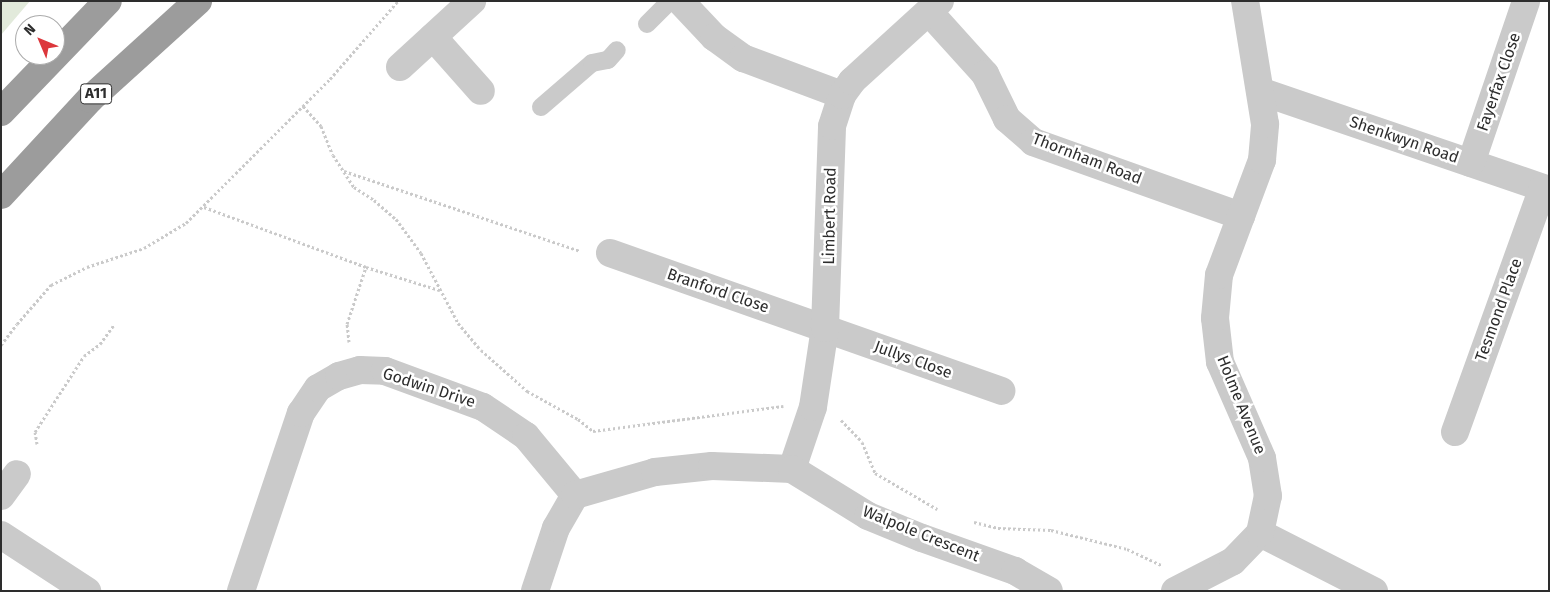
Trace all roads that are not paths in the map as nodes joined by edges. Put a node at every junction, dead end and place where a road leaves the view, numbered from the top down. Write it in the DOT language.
graph roads {
  1 [pos="108,1"];
  2 [pos="198,1"];
  3 [pos="472,1"];
  4 [pos="670,1"];
  5 [pos="680,1"];
  6 [pos="1245,1"];
  7 [pos="1526,1"];
  8 [pos="934,6"];
  9 [pos="646,24"];
  10 [pos="433,37"];
  11 [pos="617,50"];
  12 [pos="400,67"];
  13 [pos="481,91"];
  14 [pos="1260,91"];
  15 [pos="842,94"];
  16 [pos="541,107"];
  17 [pos="1,112"];
  18 [pos="1471,163"];
  19 [pos="1546,189"];
  20 [pos="1,195"];
  21 [pos="1241,216"];
  22 [pos="610,254"];
  23 [pos="825,328"];
  24 [pos="1001,391"];
  25 [pos="1455,432"];
  26 [pos="792,469"];
  27 [pos="575,495"];
  28 [pos="1260,533"];
  29 [pos="1,535"];
  30 [pos="87,591"];
  31 [pos="241,591"];
  32 [pos="535,591"];
  33 [pos="1049,591"];
  34 [pos="1175,591"];
  35 [pos="1374,591"];
  1 -- 17 [label="highway"];
  2 -- 20 [label="highway, A11"];
  3 -- 10 [label="street"];
  4 -- 9 [label="lane"];
  5 -- 15 [label="street"];
  6 -- 14 [label="street, Holme Avenue"];
  7 -- 18 [label="street, Fayerfax Close"];
  8 -- 15 [label="street, Limbert Road"];
  8 -- 21 [label="street, Thornham Road"];
  10 -- 12 [label="street"];
  10 -- 13 [label="street"];
  11 -- 16 [label="lane"];
  14 -- 18 [label="street, Shenkwyn Road"];
  14 -- 21 [label="street, Holme Avenue"];
  15 -- 23 [label="street, Limbert Road"];
  18 -- 19 [label="street, Shenkwyn Road"];
  19 -- 25 [label="street, Tesmond Place"];
  21 -- 28 [label="street, Holme Avenue"];
  22 -- 23 [label="street, Branford Close"];
  23 -- 24 [label="street, Jullys Close"];
  23 -- 26 [label="street, Limbert Road"];
  26 -- 27 [label="street, Walpole Crescent"];
  26 -- 33 [label="street, Walpole Crescent"];
  27 -- 31 [label="street, Godwin Drive"];
  27 -- 32 [label="street"];
  28 -- 34 [label="street"];
  28 -- 35 [label="street"];
  29 -- 30 [label="street"];
}
